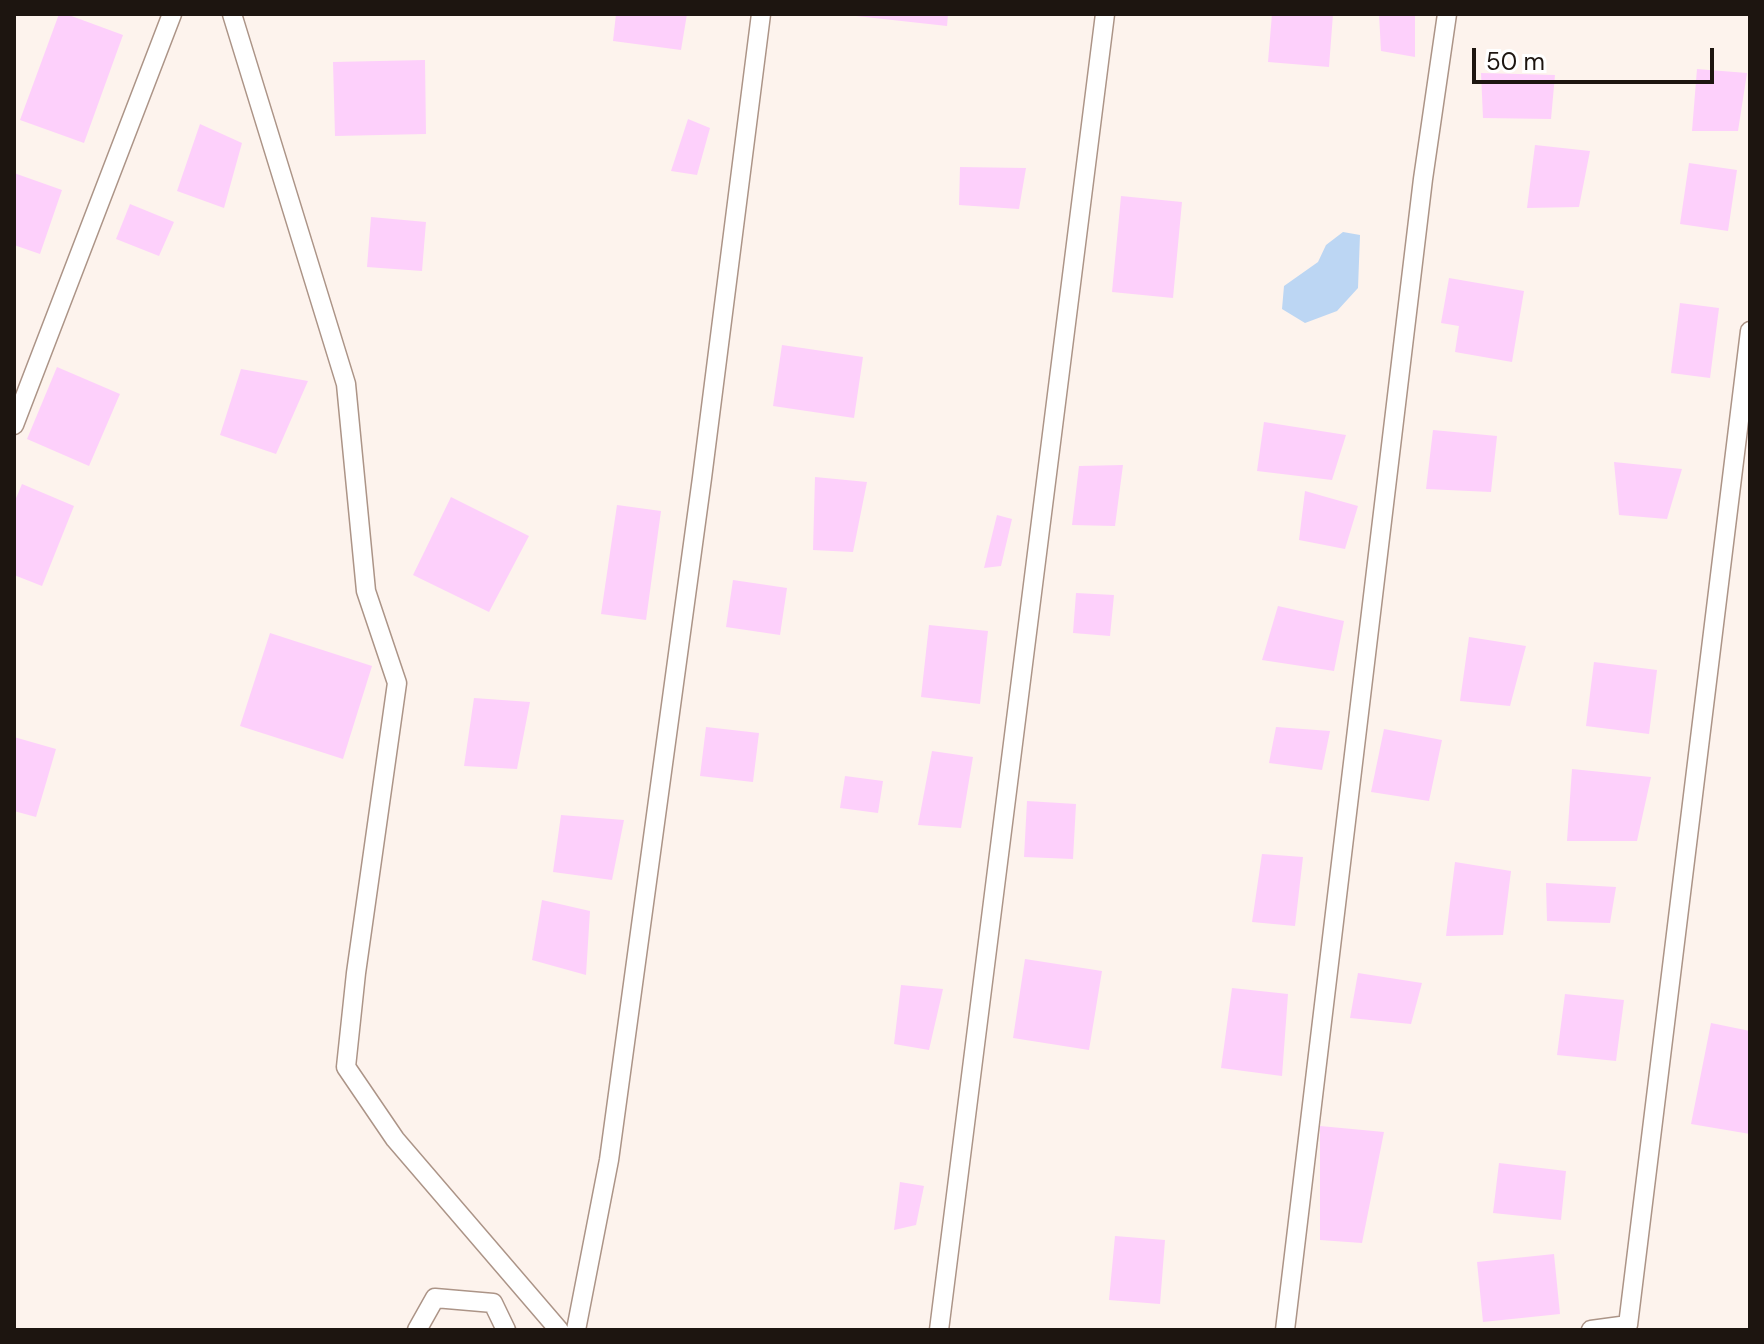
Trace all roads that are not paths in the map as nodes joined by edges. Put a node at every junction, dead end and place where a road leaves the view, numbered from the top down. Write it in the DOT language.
graph roads {
  1 [pos="172,14"];
  2 [pos="232,14"];
  3 [pos="761,14"];
  4 [pos="1105,14"];
  5 [pos="1447,14"];
  6 [pos="1750,331"];
  7 [pos="14,425"];
  8 [pos="417,1330"];
  9 [pos="506,1330"];
  10 [pos="559,1330"];
  11 [pos="576,1330"];
  12 [pos="939,1330"];
  13 [pos="1285,1330"];
  14 [pos="1591,1330"];
  1 -- 7 [label="lane"];
  2 -- 10 [label="lane"];
  3 -- 11 [label="lane"];
  4 -- 12 [label="lane"];
  5 -- 13 [label="lane"];
  6 -- 14 [label="lane"];
  8 -- 9 [label="lane"];
}
